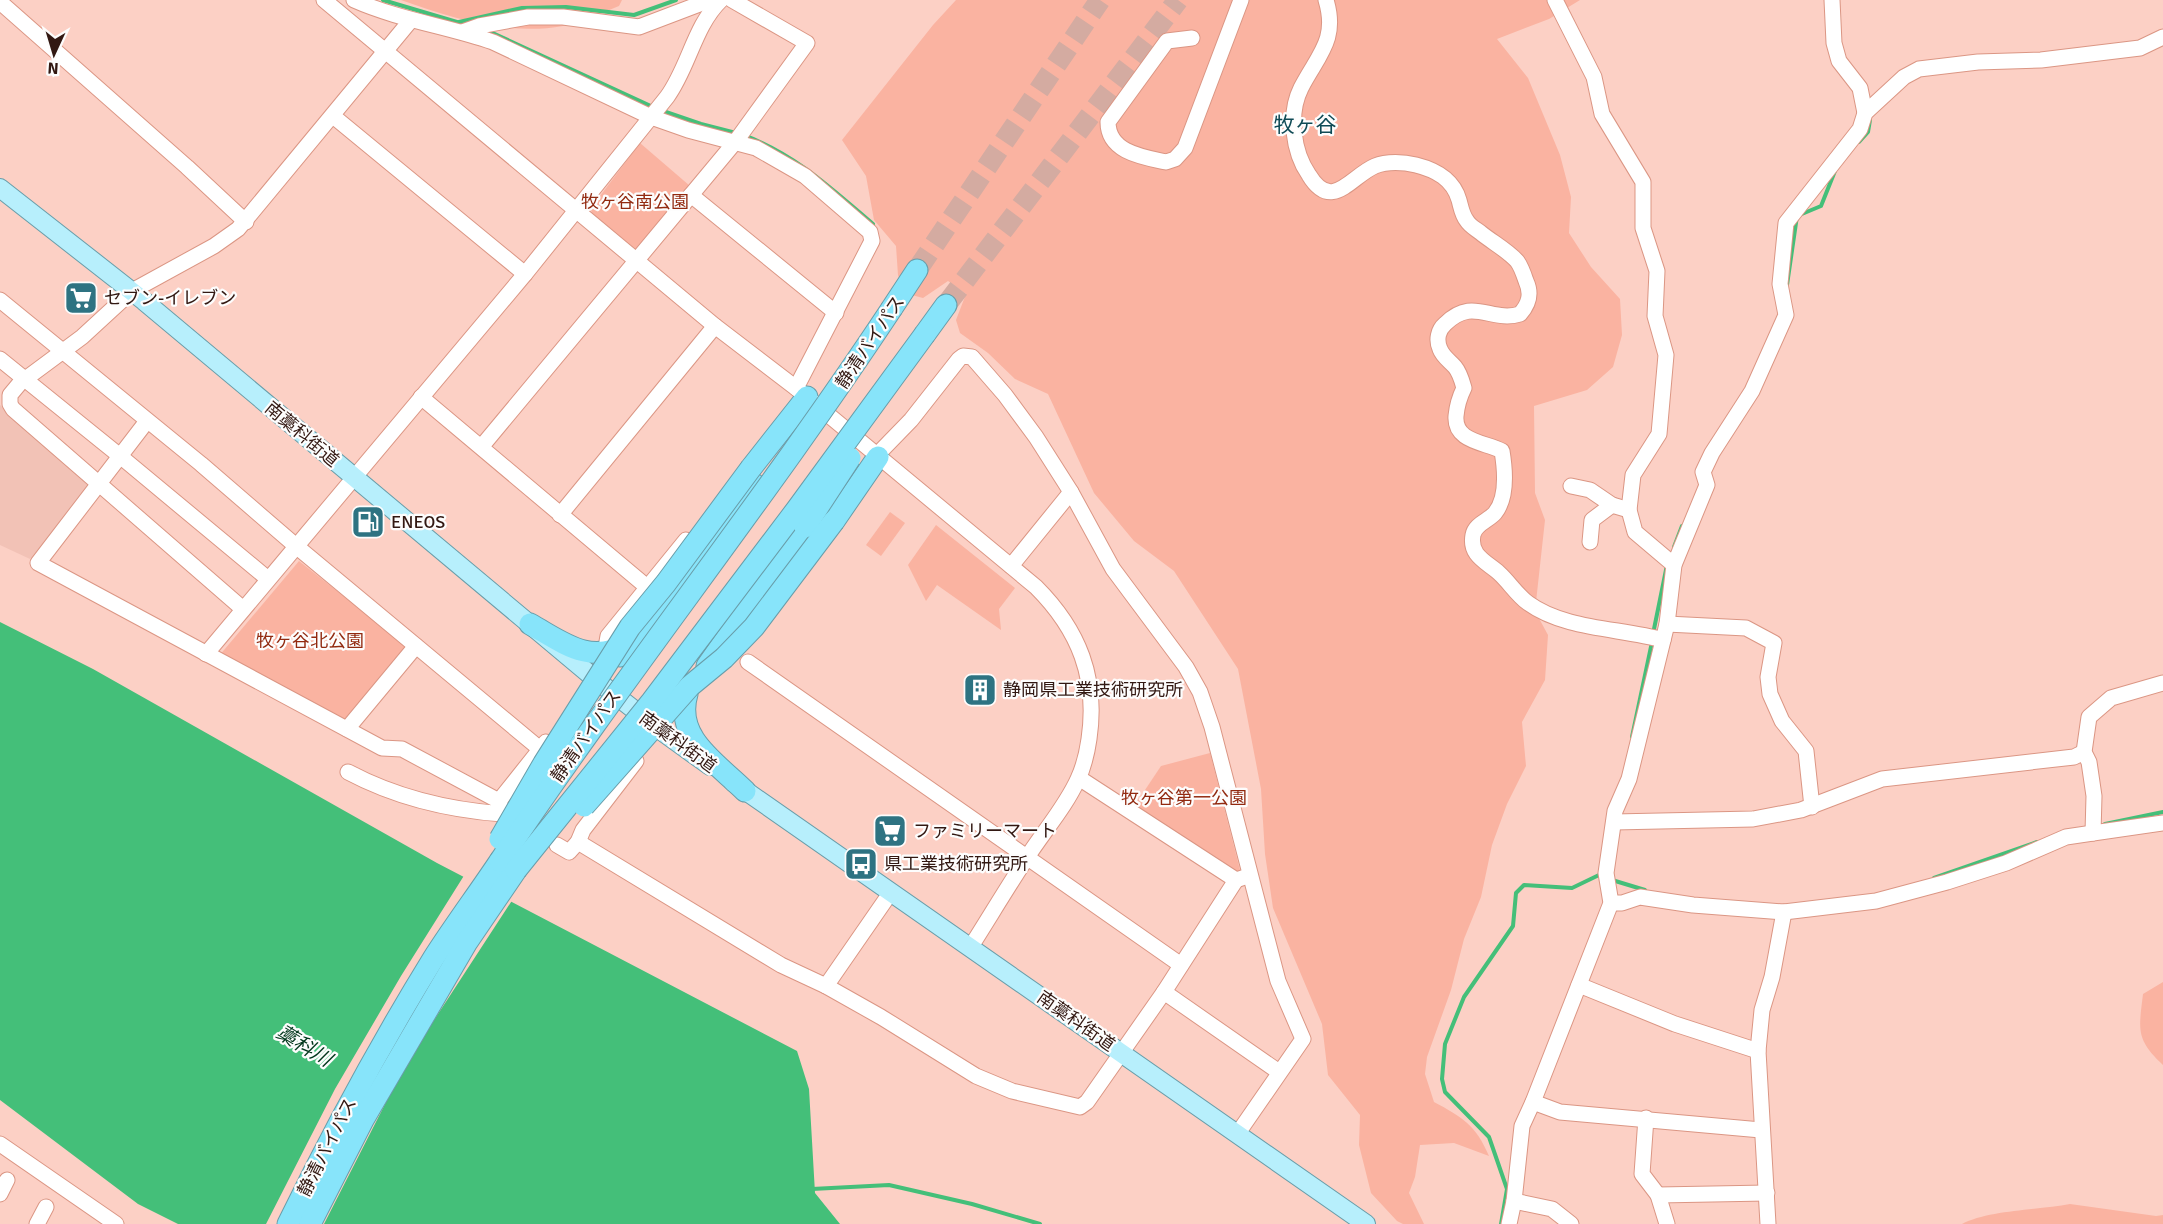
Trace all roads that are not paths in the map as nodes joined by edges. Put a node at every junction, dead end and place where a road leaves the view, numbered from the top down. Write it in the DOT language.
graph roads {
  1 [pos="354,0"];
  2 [pos="710,0"];
  3 [pos="721,0"];
  4 [pos="732,0"];
  5 [pos="1241,0"];
  6 [pos="1326,0"];
  7 [pos="1555,0"];
  8 [pos="1832,0"];
  9 [pos="326,1"];
  10 [pos="0,2"];
  11 [pos="411,20"];
  12 [pos="462,33"];
  13 [pos="2163,37"];
  14 [pos="1192,38"];
  15 [pos="385,51"];
  16 [pos="1865,113"];
  17 [pos="333,116"];
  18 [pos="651,117"];
  19 [pos="736,141"];
  20 [pos="0,188"];
  21 [pos="691,195"];
  22 [pos="577,210"];
  23 [pos="246,222"];
  24 [pos="636,261"];
  25 [pos="917,270"];
  26 [pos="525,274"];
  27 [pos="132,291"];
  28 [pos="0,300"];
  29 [pos="946,305"];
  30 [pos="892,308"];
  31 [pos="836,314"];
  32 [pos="715,326"];
  33 [pos="925,334"];
  34 [pos="64,351"];
  35 [pos="0,359"];
  36 [pos="23,381"];
  37 [pos="801,393"];
  38 [pos="421,397"];
  39 [pos="147,421"];
  40 [pos="771,441"];
  41 [pos="482,446"];
  42 [pos="120,456"];
  43 [pos="877,456"];
  44 [pos="753,476"];
  45 [pos="354,477"];
  46 [pos="98,485"];
  47 [pos="1571,486"];
  48 [pos="1071,492"];
  49 [pos="1612,505"];
  50 [pos="1629,510"];
  51 [pos="561,514"];
  52 [pos="1590,542"];
  53 [pos="296,546"];
  54 [pos="1674,565"];
  55 [pos="1011,566"];
  56 [pos="268,579"];
  57 [pos="647,587"];
  58 [pos="243,609"];
  59 [pos="530,624"];
  60 [pos="1667,624"];
  61 [pos="1661,639"];
  62 [pos="631,643"];
  63 [pos="416,646"];
  64 [pos="605,653"];
  65 [pos="206,654"];
  66 [pos="748,662"];
  67 [pos="600,683"];
  68 [pos="2163,683"];
  69 [pos="687,694"];
  70 [pos="347,729"];
  71 [pos="660,730"];
  72 [pos="540,749"];
  73 [pos="2084,752"];
  74 [pos="348,772"];
  75 [pos="1079,778"];
  76 [pos="745,791"];
  77 [pos="499,801"];
  78 [pos="1812,807"];
  79 [pos="1614,822"];
  80 [pos="2163,823"];
  81 [pos="2093,833"];
  82 [pos="578,842"];
  83 [pos="557,845"];
  84 [pos="1026,858"];
  85 [pos="1251,875"];
  86 [pos="1236,880"];
  87 [pos="891,892"];
  88 [pos="1611,903"];
  89 [pos="1784,912"];
  90 [pos="970,948"];
  91 [pos="435,957"];
  92 [pos="1181,966"];
  93 [pos="450,973"];
  94 [pos="1579,985"];
  95 [pos="826,986"];
  96 [pos="1164,992"];
  97 [pos="1758,1051"];
  98 [pos="1122,1053"];
  99 [pos="1279,1072"];
  100 [pos="1533,1102"];
  101 [pos="1646,1119"];
  102 [pos="1761,1130"];
  103 [pos="1238,1133"];
  104 [pos="0,1144"];
  105 [pos="314,1172"];
  106 [pos="1767,1193"];
  107 [pos="1658,1195"];
  108 [pos="1514,1201"];
  109 [pos="46,1207"];
  110 [pos="114,1223"];
  111 [pos="1364,1223"];
  112 [pos="37,1224"];
  113 [pos="282,1224"];
  114 [pos="288,1224"];
  115 [pos="312,1224"];
  116 [pos="1509,1224"];
  117 [pos="1571,1224"];
  118 [pos="1667,1224"];
  119 [pos="1768,1224"];
  1 -- 11 [label="street"];
  2 -- 12 [label="street"];
  3 -- 18 [label="street"];
  4 -- 19 [label="street"];
  5 -- 14 [label="street"];
  6 -- 61 [label="street"];
  7 -- 50 [label="street"];
  8 -- 16 [label="street"];
  9 -- 15 [label="street"];
  10 -- 23 [label="street"];
  11 -- 12 [label="street"];
  11 -- 15 [label="street"];
  12 -- 18 [label="street"];
  13 -- 16 [label="street"];
  15 -- 17 [label="street"];
  15 -- 22 [label="street"];
  16 -- 54 [label="street"];
  17 -- 23 [label="street"];
  17 -- 26 [label="street"];
  18 -- 19 [label="street"];
  18 -- 22 [label="street"];
  19 -- 21 [label="street"];
  19 -- 31 [label="street"];
  20 -- 27 [label="main road, 南藁科街道"];
  21 -- 24 [label="street"];
  21 -- 31 [label="street"];
  22 -- 24 [label="street"];
  22 -- 26 [label="street"];
  23 -- 27 [label="street"];
  24 -- 32 [label="street"];
  24 -- 41 [label="street"];
  25 -- 30 [label="highway, 静清バイパス"];
  26 -- 38 [label="street"];
  27 -- 34 [label="street"];
  27 -- 45 [label="main road, 南藁科街道"];
  28 -- 34 [label="street"];
  29 -- 33 [label="highway, 静清バイパス"];
  30 -- 44 [label="highway, bridge"];
  30 -- 91 [label="highway, 静清バイパス, bridge"];
  31 -- 37 [label="street"];
  32 -- 37 [label="street"];
  32 -- 51 [label="street"];
  33 -- 69 [label="highway, bridge"];
  33 -- 93 [label="highway, 静清バイパス, bridge"];
  34 -- 36 [label="street"];
  34 -- 39 [label="street"];
  35 -- 36 [label="street"];
  36 -- 42 [label="street"];
  36 -- 46 [label="street"];
  37 -- 40 [label="highway"];
  37 -- 43 [label="street"];
  38 -- 41 [label="street"];
  38 -- 45 [label="street"];
  39 -- 42 [label="street"];
  39 -- 53 [label="street"];
  40 -- 44 [label="highway"];
  40 -- 57 [label="street"];
  41 -- 51 [label="street"];
  42 -- 46 [label="street"];
  42 -- 56 [label="street"];
  43 -- 48 [label="street"];
  43 -- 55 [label="street"];
  43 -- 93 [label="highway, bridge"];
  44 -- 62 [label="highway"];
  44 -- 91 [label="highway, bridge"];
  45 -- 53 [label="street"];
  45 -- 59 [label="main road, 南藁科街道"];
  46 -- 58 [label="street"];
  46 -- 65 [label="street"];
  47 -- 49 [label="street"];
  48 -- 55 [label="street"];
  48 -- 85 [label="street"];
  49 -- 50 [label="street"];
  49 -- 52 [label="street"];
  50 -- 54 [label="street"];
  51 -- 57 [label="street"];
  53 -- 56 [label="street"];
  53 -- 63 [label="street"];
  54 -- 60 [label="street"];
  55 -- 75 [label="street"];
  56 -- 58 [label="street"];
  57 -- 64 [label="street"];
  58 -- 65 [label="street"];
  59 -- 64 [label="highway"];
  59 -- 67 [label="main road, 南藁科街道"];
  60 -- 61 [label="street"];
  60 -- 78 [label="street"];
  61 -- 79 [label="street"];
  62 -- 64 [label="highway"];
  62 -- 67 [label="highway"];
  63 -- 70 [label="street"];
  63 -- 72 [label="street"];
  65 -- 70 [label="street"];
  66 -- 84 [label="street"];
  67 -- 71 [label="main road, 南藁科街道"];
  67 -- 72 [label="street"];
  68 -- 73 [label="street"];
  69 -- 71 [label="highway"];
  69 -- 76 [label="highway"];
  70 -- 77 [label="street"];
  71 -- 76 [label="main road, 南藁科街道"];
  71 -- 82 [label="street"];
  72 -- 77 [label="street"];
  73 -- 78 [label="street"];
  73 -- 81 [label="street"];
  74 -- 77 [label="street"];
  75 -- 84 [label="street"];
  75 -- 86 [label="street"];
  76 -- 87 [label="main road, 南藁科街道"];
  78 -- 79 [label="street"];
  79 -- 88 [label="street"];
  80 -- 81 [label="street"];
  81 -- 89 [label="street"];
  82 -- 83 [label="street"];
  82 -- 95 [label="street"];
  84 -- 90 [label="street"];
  84 -- 92 [label="street"];
  85 -- 86 [label="street"];
  85 -- 99 [label="street"];
  86 -- 92 [label="street"];
  87 -- 90 [label="main road, 南藁科街道"];
  87 -- 95 [label="street"];
  88 -- 89 [label="street"];
  88 -- 94 [label="street"];
  89 -- 97 [label="street"];
  90 -- 98 [label="main road, 南藁科街道"];
  91 -- 105 [label="highway, 静清バイパス"];
  92 -- 96 [label="street"];
  93 -- 115 [label="highway, 静清バイパス"];
  94 -- 97 [label="street"];
  94 -- 100 [label="street"];
  95 -- 98 [label="street"];
  96 -- 98 [label="street"];
  96 -- 99 [label="street"];
  97 -- 102 [label="street"];
  98 -- 103 [label="main road, 南藁科街道"];
  99 -- 103 [label="street"];
  100 -- 101 [label="street"];
  100 -- 108 [label="street"];
  101 -- 102 [label="street"];
  101 -- 107 [label="street"];
  102 -- 106 [label="street"];
  103 -- 111 [label="main road, 南藁科街道"];
  104 -- 110 [label="street"];
  105 -- 113 [label="highway"];
  105 -- 114 [label="highway, 静清バイパス"];
  106 -- 107 [label="street"];
  106 -- 119 [label="street"];
  107 -- 118 [label="street"];
  108 -- 116 [label="street"];
  108 -- 117 [label="street"];
  109 -- 112 [label="street"];
}
